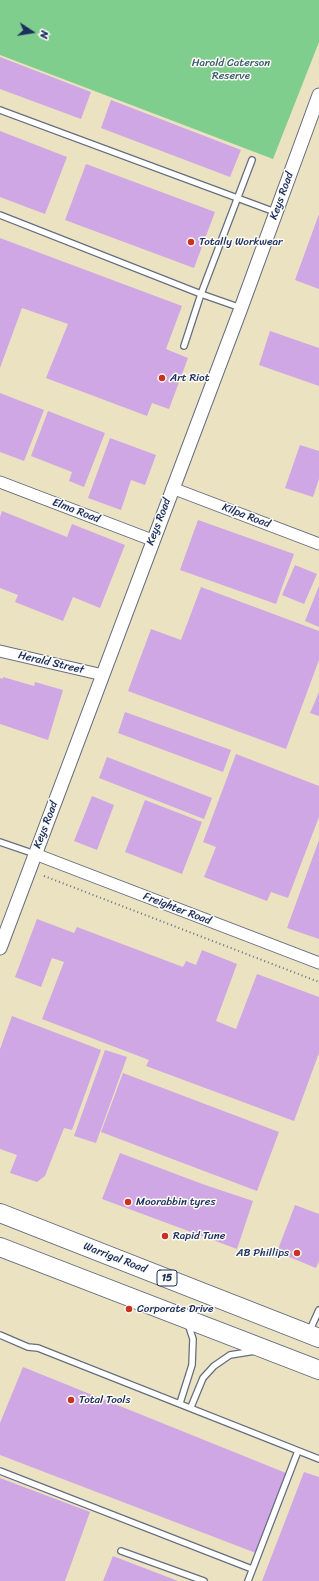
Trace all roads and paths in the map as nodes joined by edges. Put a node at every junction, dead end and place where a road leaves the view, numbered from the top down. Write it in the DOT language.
graph roads {
  1 [pos="319,95"];
  2 [pos="0,110"];
  3 [pos="252,160"];
  4 [pos="238,198"];
  5 [pos="276,212"];
  6 [pos="0,215"];
  7 [pos="202,294"];
  8 [pos="241,308"];
  9 [pos="184,346"];
  10 [pos="0,482"];
  11 [pos="172,488"];
  12 [pos="152,540"];
  13 [pos="319,544"];
  14 [pos="0,651"];
  15 [pos="103,674"];
  16 [pos="0,842"];
  17 [pos="35,854"];
  18 [pos="44,876"];
  19 [pos="0,948"];
  20 [pos="319,963"];
  21 [pos="319,982"];
  22 [pos="0,1213"];
  23 [pos="0,1247"];
  24 [pos="319,1310"];
  25 [pos="183,1317"];
  26 [pos="0,1335"];
  27 [pos="314,1335"];
  28 [pos="267,1350"];
  29 [pos="319,1370"];
  30 [pos="180,1403"];
  31 [pos="191,1407"];
  32 [pos="298,1451"];
  33 [pos="319,1458"];
  34 [pos="0,1471"];
  35 [pos="122,1551"];
  36 [pos="252,1569"];
  37 [pos="204,1581"];
  38 [pos="248,1581"];
  1 -- 5 [label="street, Keys Road"];
  2 -- 4 [label="lane"];
  3 -- 4 [label="lane"];
  4 -- 5 [label="lane"];
  4 -- 7 [label="lane"];
  5 -- 8 [label="street, Keys Road"];
  6 -- 7 [label="lane"];
  7 -- 8 [label="lane"];
  7 -- 9 [label="lane"];
  8 -- 11 [label="street, Keys Road"];
  10 -- 12 [label="street, Elma Road"];
  11 -- 12 [label="street, Keys Road"];
  11 -- 13 [label="street, Kilpa Road"];
  12 -- 15 [label="street, Keys Road"];
  14 -- 15 [label="street, Herald Street"];
  15 -- 17 [label="street, Keys Road"];
  16 -- 17 [label="lane"];
  17 -- 19 [label="street, Keys Road"];
  17 -- 20 [label="street, Freighter Road"];
  18 -- 21 [label="path"];
  22 -- 27 [label="highway, Warrigal Road / 15"];
  23 -- 25 [label="highway"];
  24 -- 27 [label="lane"];
  25 -- 28 [label="highway"];
  25 -- 30 [label="lane"];
  26 -- 30 [label="lane"];
  28 -- 29 [label="highway"];
  28 -- 31 [label="lane"];
  30 -- 31 [label="lane"];
  31 -- 32 [label="lane"];
  32 -- 33 [label="lane"];
  32 -- 36 [label="lane"];
  34 -- 36 [label="lane"];
  35 -- 37 [label="lane"];
  36 -- 38 [label="lane"];
}
